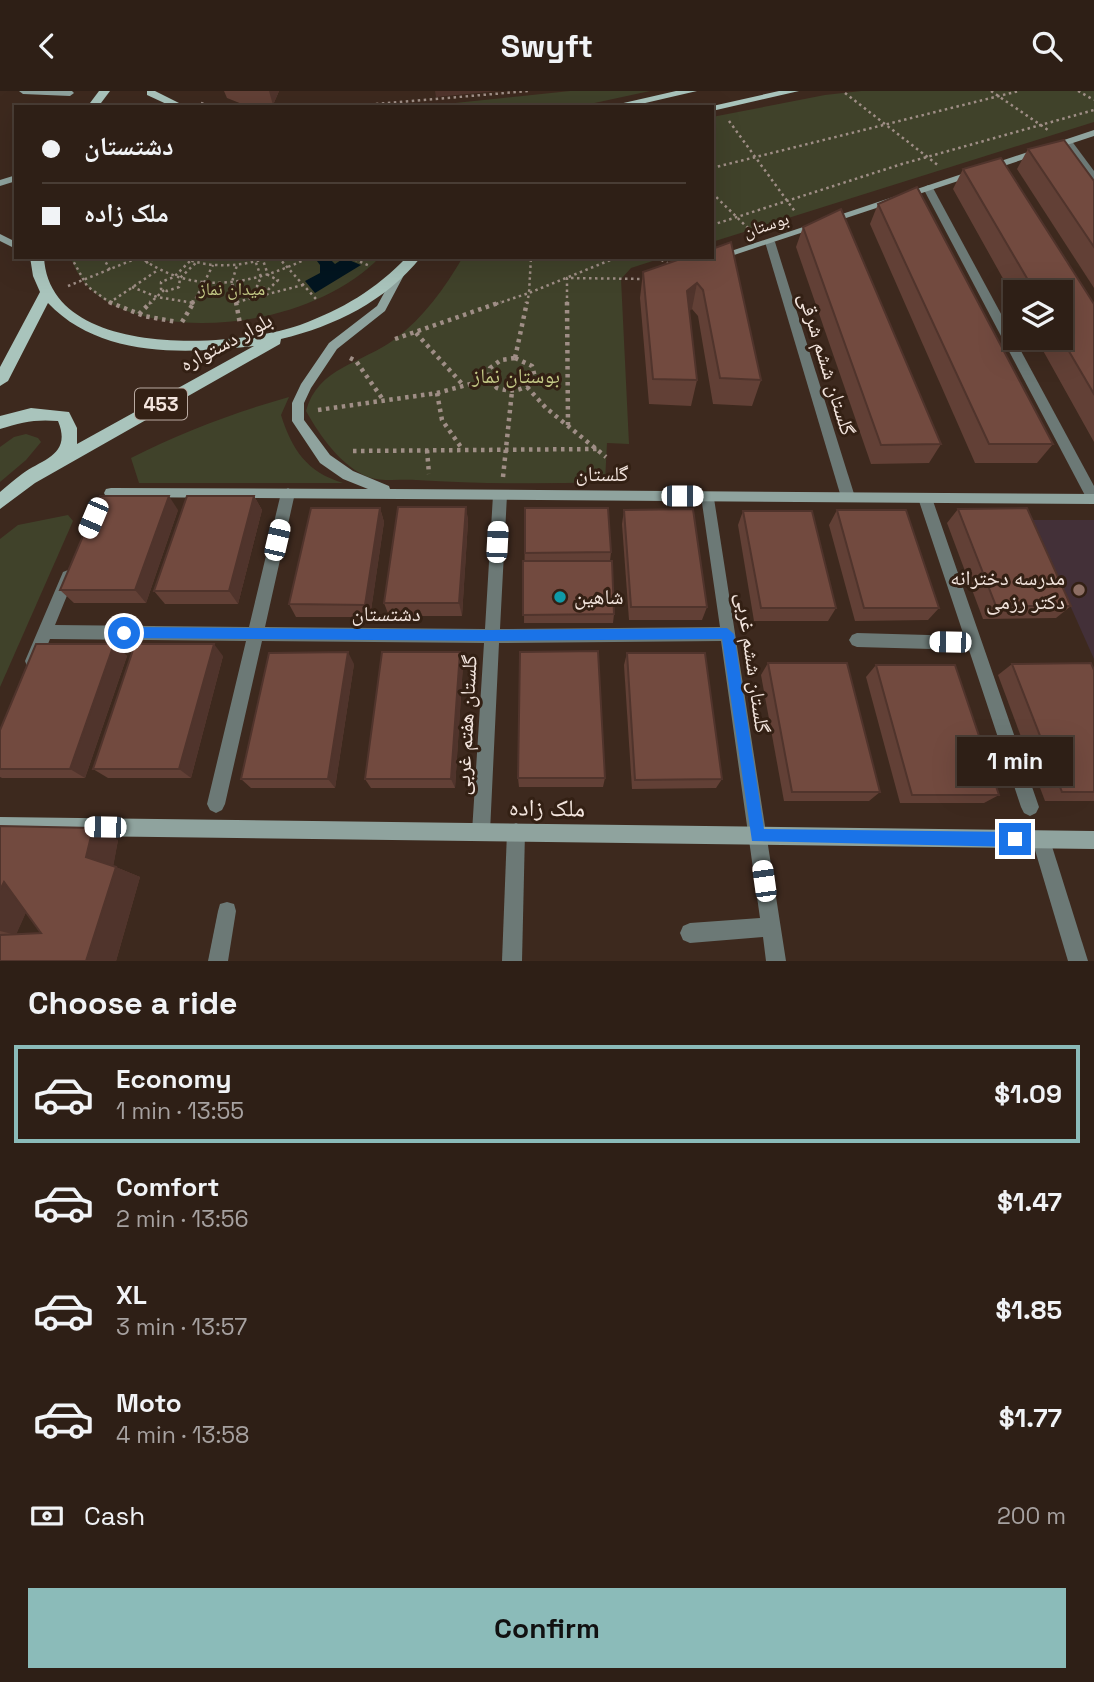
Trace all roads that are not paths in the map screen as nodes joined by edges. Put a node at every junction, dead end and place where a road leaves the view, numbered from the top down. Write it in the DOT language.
graph roads {
  1 [pos="23,91"];
  2 [pos="692,91"];
  3 [pos="794,91"];
  4 [pos="151,92"];
  5 [pos="70,93"];
  6 [pos="179,105"];
  7 [pos="621,105"];
  8 [pos="714,108"];
  9 [pos="1094,133"];
  10 [pos="1068,142"];
  11 [pos="1094,178"];
  12 [pos="928,188"];
  13 [pos="770,242"];
  14 [pos="714,258"];
  15 [pos="35,259"];
  16 [pos="414,259"];
  17 [pos="712,259"];
  18 [pos="678,269"];
  19 [pos="399,275"];
  20 [pos="47,293"];
  21 [pos="294,331"];
  22 [pos="0,381"];
  23 [pos="0,423"];
  24 [pos="59,461"];
  25 [pos="288,493"];
  26 [pos="395,494"];
  27 [pos="500,495"];
  28 [pos="708,496"];
  29 [pos="848,497"];
  30 [pos="925,498"];
  31 [pos="107,499"];
  32 [pos="1094,499"];
  33 [pos="0,502"];
  34 [pos="77,556"];
  35 [pos="44,632"];
  36 [pos="256,634"];
  37 [pos="727,634"];
  38 [pos="492,636"];
  39 [pos="857,640"];
  40 [pos="974,643"];
  41 [pos="25,681"];
  42 [pos="216,804"];
  43 [pos="1030,807"];
  44 [pos="0,826"];
  45 [pos="481,832"];
  46 [pos="516,832"];
  47 [pos="758,836"];
  48 [pos="1041,840"];
  49 [pos="1094,840"];
  50 [pos="227,911"];
  51 [pos="771,927"];
  52 [pos="690,933"];
  53 [pos="218,961"];
  54 [pos="512,961"];
  55 [pos="776,961"];
  56 [pos="1078,961"];
  1 -- 5 [label="street"];
  2 -- 7 [label="main road"];
  3 -- 8 [label="main road"];
  4 -- 6 [label="main road"];
  9 -- 10 [label="street, بوستان"];
  10 -- 11 [label="street"];
  10 -- 12 [label="street, بوستان"];
  12 -- 13 [label="street, بوستان"];
  12 -- 32 [label="street"];
  13 -- 14 [label="street, بوستان"];
  13 -- 29 [label="street, گلستان ششم شرقی"];
  15 -- 20 [label="main road"];
  16 -- 19 [label="main road"];
  17 -- 18 [label="street, بوستان"];
  19 -- 21 [label="main road"];
  19 -- 26 [label="street"];
  20 -- 21 [label="main road"];
  20 -- 22 [label="main road"];
  21 -- 24 [label="main road, بلوار دستواره / 453"];
  23 -- 24 [label="main road"];
  24 -- 33 [label="main road, بلوار دستواره / 453"];
  25 -- 26 [label="street, گلستان"];
  25 -- 31 [label="street, گلستان"];
  25 -- 36 [label="street"];
  26 -- 27 [label="street, گلستان"];
  27 -- 28 [label="street, گلستان"];
  27 -- 38 [label="street, گلستان هفتم غربی"];
  28 -- 29 [label="street, گلستان"];
  28 -- 37 [label="street, گلستان ششم غربی"];
  29 -- 30 [label="street, گلستان"];
  30 -- 32 [label="street, گلستان"];
  30 -- 40 [label="street"];
  34 -- 35 [label="street"];
  35 -- 36 [label="street, دشتستان"];
  35 -- 41 [label="street"];
  36 -- 38 [label="street, دشتستان"];
  36 -- 42 [label="street"];
  37 -- 38 [label="street, دشتستان"];
  37 -- 47 [label="street, گلستان ششم غربی"];
  38 -- 45 [label="street, گلستان هفتم غربی"];
  39 -- 40 [label="street"];
  40 -- 43 [label="street"];
  44 -- 45 [label="street, ملک زاده"];
  45 -- 46 [label="street, ملک زاده"];
  46 -- 47 [label="street, ملک زاده"];
  46 -- 54 [label="street"];
  47 -- 48 [label="street, ملک زاده"];
  47 -- 51 [label="street, گلستان ششم غربی"];
  48 -- 49 [label="street, ملک زاده"];
  48 -- 56 [label="street"];
  50 -- 53 [label="street"];
  51 -- 52 [label="street"];
  51 -- 55 [label="street, گلستان ششم غربی"];
}
